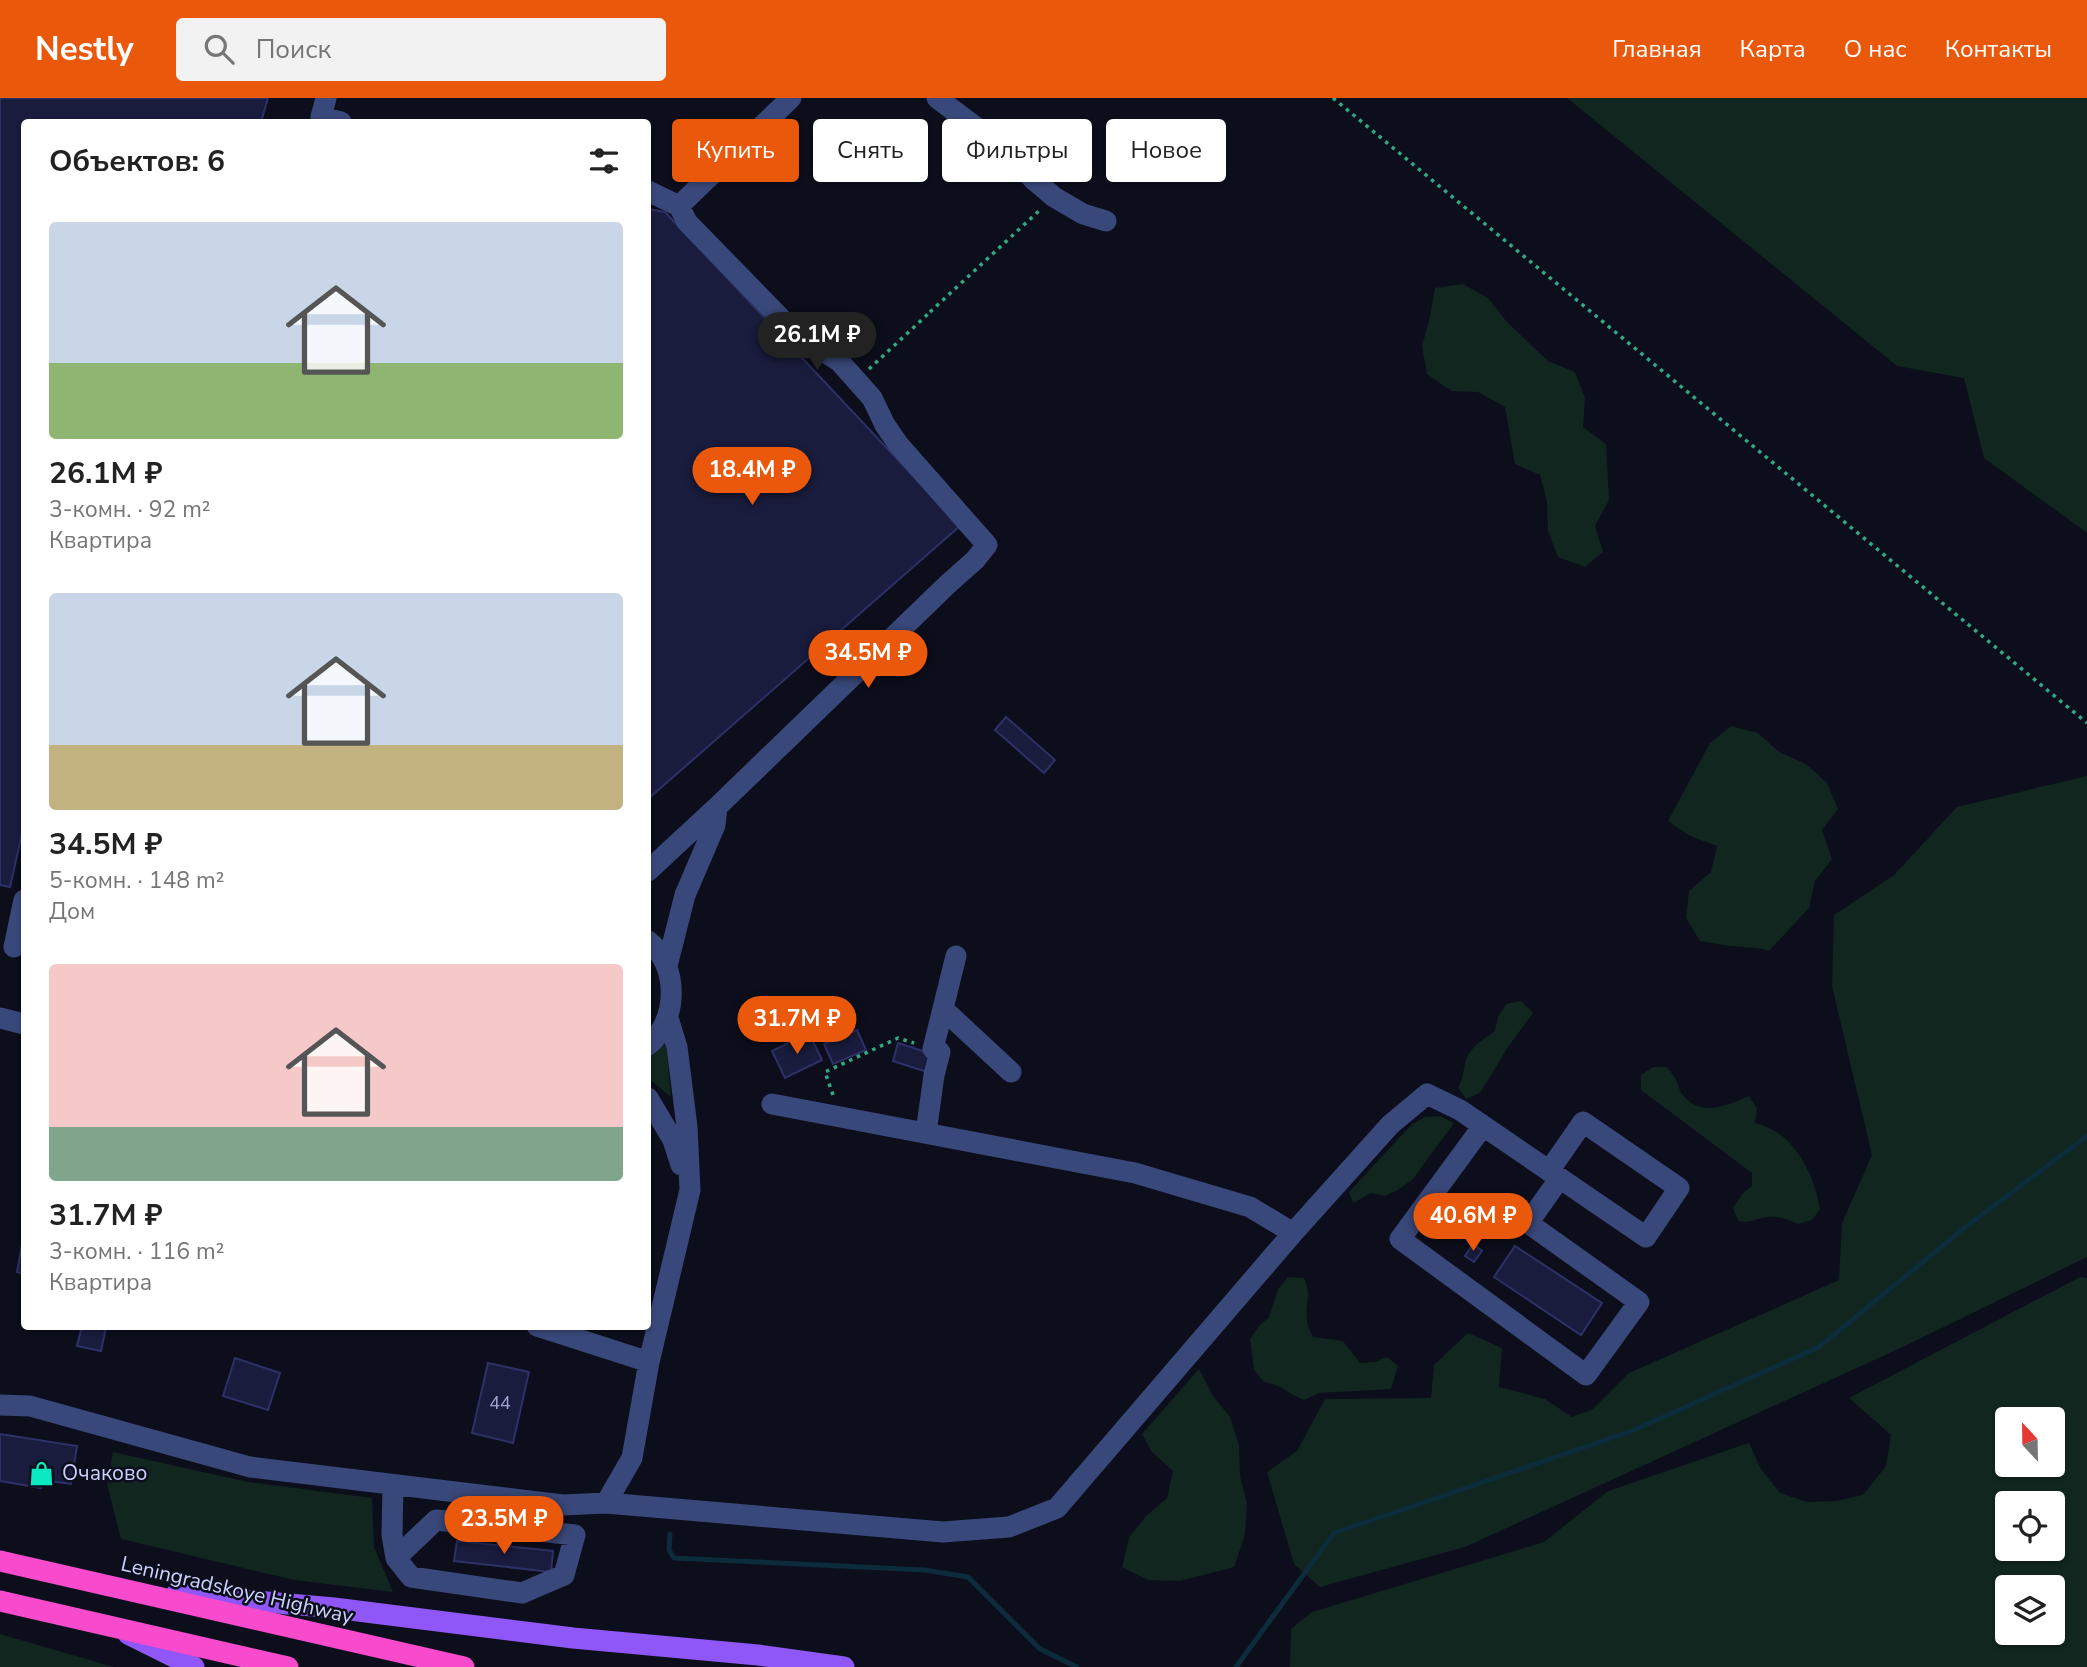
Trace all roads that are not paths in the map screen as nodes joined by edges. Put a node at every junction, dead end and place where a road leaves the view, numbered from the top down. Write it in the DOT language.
graph roads {
  1 [pos="326,98"];
  2 [pos="791,98"];
  3 [pos="937,98"];
  4 [pos="329,119"];
  5 [pos="651,192"];
  6 [pos="679,206"];
  7 [pos="1105,221"];
  8 [pos="717,807"];
  9 [pos="651,867"];
  10 [pos="21,913"];
  11 [pos="651,943"];
  12 [pos="13,947"];
  13 [pos="956,956"];
  14 [pos="667,966"];
  15 [pos="943,1009"];
  16 [pos="0,1018"];
  17 [pos="667,1018"];
  18 [pos="21,1023"];
  19 [pos="651,1042"];
  20 [pos="1011,1072"];
  21 [pos="651,1103"];
  22 [pos="772,1104"];
  23 [pos="1483,1126"];
  24 [pos="926,1133"];
  25 [pos="1555,1175"];
  26 [pos="690,1190"];
  27 [pos="1293,1233"];
  28 [pos="560,1330"];
  29 [pos="578,1333"];
  30 [pos="649,1362"];
  31 [pos="0,1405"];
  32 [pos="393,1486"];
  33 [pos="606,1503"];
  34 [pos="396,1558"];
  35 [pos="0,1560"];
  36 [pos="129,1590"];
  37 [pos="0,1601"];
  38 [pos="113,1627"];
  39 [pos="194,1667"];
  40 [pos="288,1667"];
  41 [pos="464,1667"];
  42 [pos="844,1667"];
  1 -- 4 [label="street"];
  2 -- 6 [label="street"];
  3 -- 7 [label="street"];
  5 -- 6 [label="street"];
  6 -- 8 [label="street"];
  8 -- 9 [label="street"];
  8 -- 14 [label="street"];
  10 -- 12 [label="street"];
  11 -- 14 [label="street"];
  13 -- 15 [label="street"];
  14 -- 17 [label="street"];
  15 -- 20 [label="street"];
  15 -- 24 [label="street"];
  16 -- 18 [label="street"];
  17 -- 19 [label="street"];
  17 -- 26 [label="street"];
  21 -- 26 [label="street"];
  22 -- 24 [label="street"];
  23 -- 25 [label="street"];
  23 -- 25 [label="street"];
  23 -- 27 [label="street"];
  24 -- 27 [label="street"];
  25 -- 25 [label="street"];
  26 -- 30 [label="street"];
  27 -- 33 [label="street"];
  28 -- 29 [label="street"];
  29 -- 30 [label="street"];
  30 -- 33 [label="street"];
  31 -- 32 [label="street"];
  32 -- 33 [label="street"];
  32 -- 34 [label="street"];
  34 -- 34 [label="street"];
  35 -- 36 [label="highway, Leningradskoye Highway"];
  36 -- 41 [label="highway, Leningradskoye Highway"];
  36 -- 42 [label="main road"];
  37 -- 38 [label="highway"];
  38 -- 39 [label="main road"];
  38 -- 40 [label="highway"];
}
